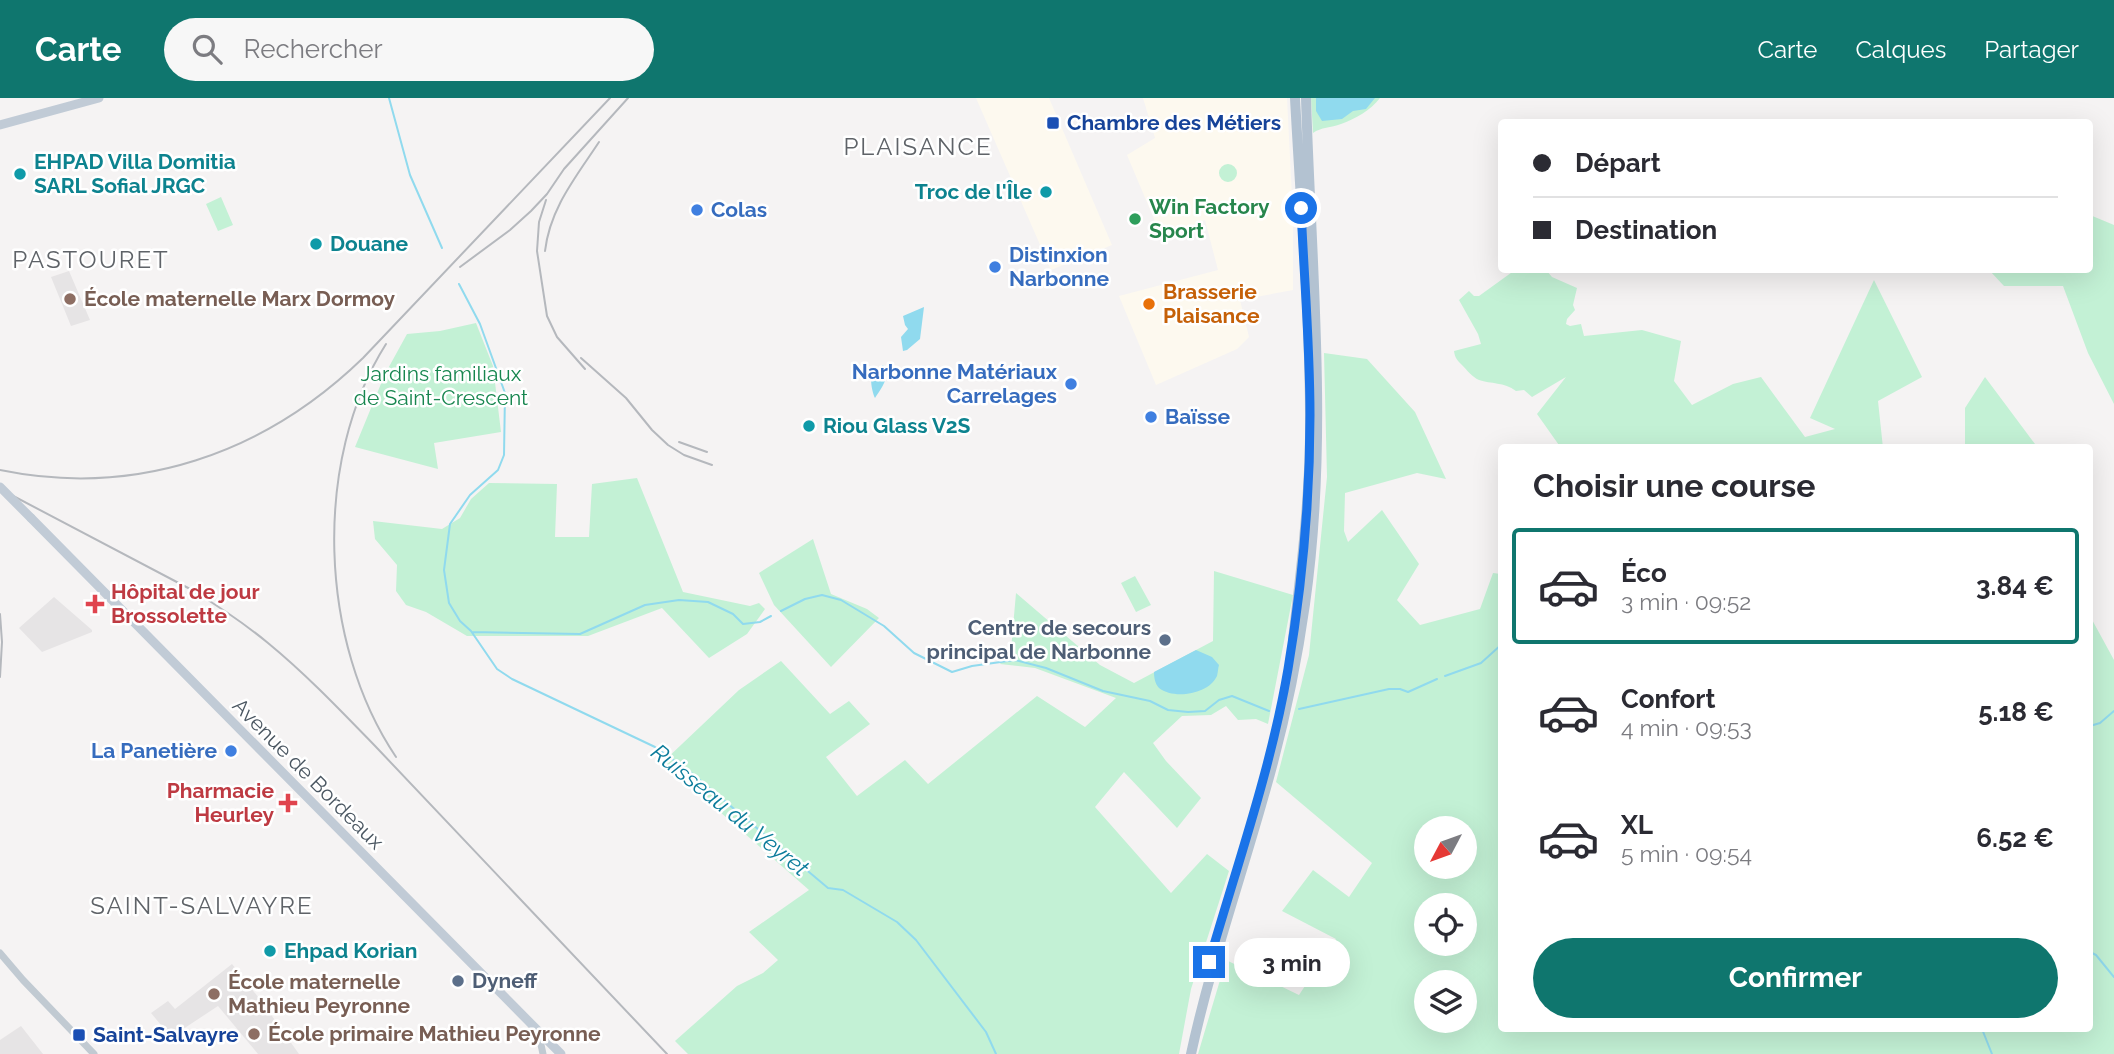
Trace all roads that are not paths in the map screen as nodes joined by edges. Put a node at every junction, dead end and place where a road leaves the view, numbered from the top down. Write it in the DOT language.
graph roads {
  1 [pos="99,98"];
  2 [pos="1295,98"];
  3 [pos="1306,98"];
  4 [pos="0,125"];
  5 [pos="0,487"];
  6 [pos="0,953"];
  7 [pos="520,1013"];
  8 [pos="94,1054"];
  9 [pos="543,1054"];
  10 [pos="561,1054"];
  11 [pos="1189,1054"];
  1 -- 4 [label="main road"];
  2 -- 11 [label="main road"];
  3 -- 11 [label="main road"];
  5 -- 7 [label="main road, Avenue de Bordeaux, bridge"];
  6 -- 8 [label="street"];
  7 -- 9 [label="street"];
  7 -- 10 [label="main road, Avenue de Bordeaux"];
}
